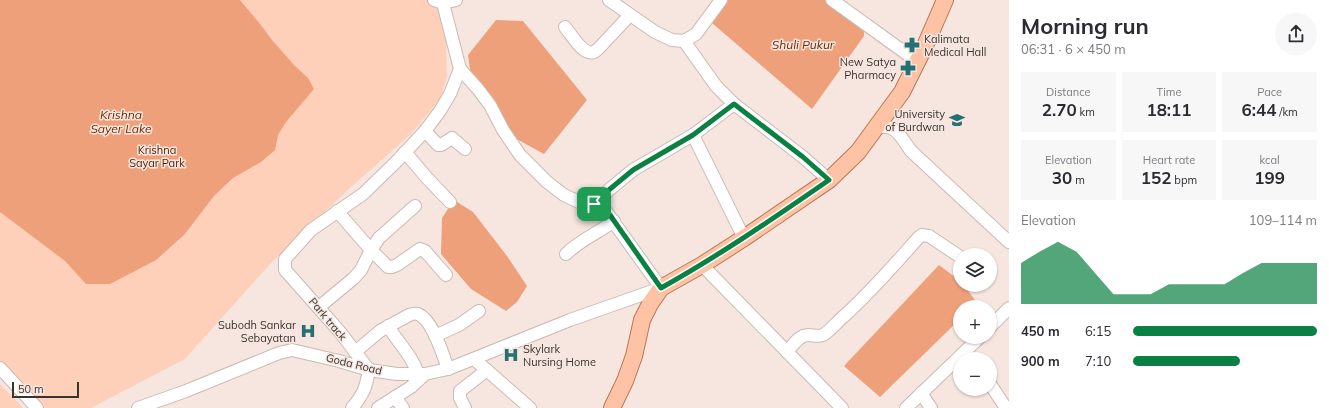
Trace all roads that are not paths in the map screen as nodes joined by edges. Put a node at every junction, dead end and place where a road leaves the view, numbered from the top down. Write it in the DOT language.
graph roads {
  1 [pos="456,0"];
  2 [pos="722,0"];
  3 [pos="832,0"];
  4 [pos="944,0"];
  5 [pos="438,2"];
  6 [pos="616,2"];
  7 [pos="630,15"];
  8 [pos="565,27"];
  9 [pos="684,40"];
  10 [pos="918,62"];
  11 [pos="460,69"];
  12 [pos="734,104"];
  13 [pos="876,128"];
  14 [pos="425,131"];
  15 [pos="693,135"];
  16 [pos="465,150"];
  17 [pos="405,152"];
  18 [pos="829,180"];
  19 [pos="450,202"];
  20 [pos="594,204"];
  21 [pos="415,206"];
  22 [pos="337,211"];
  23 [pos="614,221"];
  24 [pos="744,238"];
  25 [pos="1009,242"];
  26 [pos="371,250"];
  27 [pos="953,252"];
  28 [pos="566,254"];
  29 [pos="702,265"];
  30 [pos="446,275"];
  31 [pos="661,288"];
  32 [pos="319,307"];
  33 [pos="1009,308"];
  34 [pos="479,311"];
  35 [pos="997,320"];
  36 [pos="388,326"];
  37 [pos="435,336"];
  38 [pos="355,352"];
  39 [pos="787,352"];
  40 [pos="474,359"];
  41 [pos="0,368"];
  42 [pos="953,368"];
  43 [pos="448,369"];
  44 [pos="370,370"];
  45 [pos="487,370"];
  46 [pos="422,374"];
  47 [pos="921,393"];
  48 [pos="997,393"];
  49 [pos="395,397"];
  50 [pos="1007,406"];
  51 [pos="37,408"];
  52 [pos="138,408"];
  53 [pos="352,408"];
  54 [pos="378,408"];
  55 [pos="403,408"];
  56 [pos="465,408"];
  57 [pos="530,408"];
  58 [pos="612,408"];
  59 [pos="842,408"];
  60 [pos="906,408"];
  61 [pos="931,408"];
  1 -- 5 [label="street"];
  2 -- 9 [label="street"];
  3 -- 10 [label="street"];
  4 -- 10 [label="main road"];
  5 -- 11 [label="street"];
  6 -- 7 [label="street"];
  7 -- 8 [label="street"];
  7 -- 9 [label="street"];
  9 -- 12 [label="street"];
  10 -- 13 [label="main road"];
  11 -- 14 [label="street"];
  11 -- 20 [label="street"];
  12 -- 15 [label="street"];
  12 -- 18 [label="street"];
  13 -- 18 [label="main road"];
  13 -- 25 [label="street"];
  14 -- 16 [label="street"];
  14 -- 17 [label="street"];
  15 -- 20 [label="street"];
  15 -- 24 [label="street"];
  17 -- 19 [label="street"];
  17 -- 22 [label="street"];
  18 -- 24 [label="main road"];
  20 -- 23 [label="street"];
  21 -- 26 [label="street"];
  22 -- 26 [label="street"];
  22 -- 32 [label="street, Park track"];
  23 -- 28 [label="street"];
  23 -- 31 [label="street"];
  24 -- 29 [label="main road"];
  26 -- 30 [label="street"];
  26 -- 32 [label="street"];
  27 -- 39 [label="street"];
  29 -- 31 [label="main road"];
  29 -- 39 [label="street"];
  31 -- 40 [label="street, Goda Road"];
  31 -- 58 [label="main road"];
  32 -- 38 [label="street, Park track"];
  33 -- 35 [label="street"];
  34 -- 37 [label="street"];
  36 -- 37 [label="street"];
  36 -- 38 [label="street"];
  36 -- 46 [label="street"];
  37 -- 43 [label="street"];
  38 -- 44 [label="street, Park track"];
  39 -- 59 [label="street"];
  40 -- 43 [label="street, Goda Road"];
  40 -- 45 [label="street"];
  41 -- 51 [label="street"];
  42 -- 47 [label="street"];
  43 -- 46 [label="street, Goda Road"];
  44 -- 46 [label="street, Goda Road"];
  44 -- 52 [label="street, Goda Road"];
  44 -- 53 [label="street"];
  45 -- 56 [label="street"];
  45 -- 57 [label="street"];
  46 -- 49 [label="street"];
  47 -- 60 [label="street"];
  47 -- 61 [label="street"];
  48 -- 50 [label="street"];
  49 -- 54 [label="street"];
  49 -- 55 [label="street"];
}
